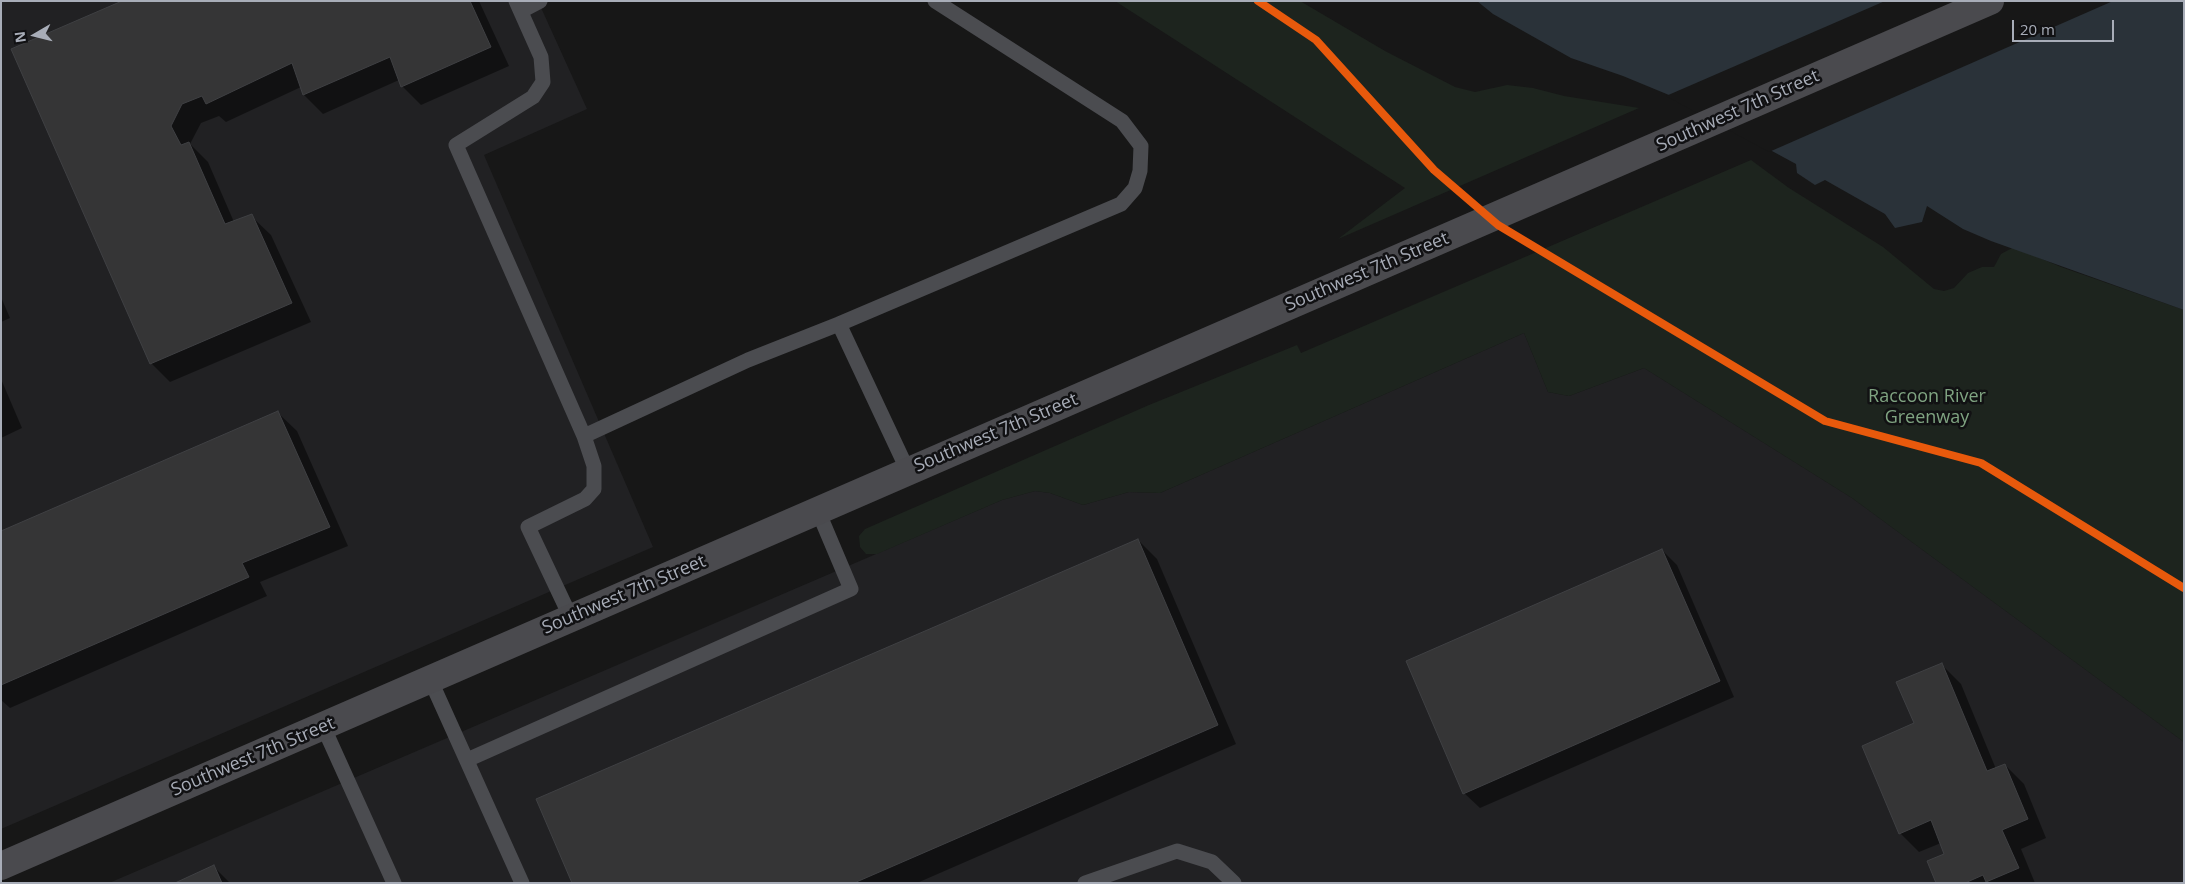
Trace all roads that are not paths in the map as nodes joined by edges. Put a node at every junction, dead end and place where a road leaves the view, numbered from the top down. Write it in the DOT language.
graph roads {
  1 [pos="540,1"];
  2 [pos="935,1"];
  3 [pos="1990,1"];
  4 [pos="518,6"];
  5 [pos="838,324"];
  6 [pos="584,436"];
  7 [pos="908,471"];
  8 [pos="818,510"];
  9 [pos="571,618"];
  10 [pos="430,679"];
  11 [pos="323,726"];
  12 [pos="467,760"];
  13 [pos="1,866"];
  14 [pos="394,883"];
  15 [pos="522,883"];
  16 [pos="1085,883"];
  17 [pos="1234,883"];
  1 -- 4 [label="lane"];
  2 -- 5 [label="lane"];
  3 -- 7 [label="main road, Southwest 7th Street"];
  4 -- 6 [label="lane"];
  5 -- 6 [label="lane"];
  5 -- 7 [label="lane"];
  6 -- 9 [label="lane"];
  7 -- 8 [label="main road, Southwest 7th Street"];
  8 -- 9 [label="main road, Southwest 7th Street"];
  8 -- 12 [label="lane"];
  9 -- 10 [label="main road, Southwest 7th Street"];
  10 -- 11 [label="main road, Southwest 7th Street"];
  10 -- 12 [label="lane"];
  11 -- 13 [label="main road, Southwest 7th Street"];
  11 -- 14 [label="lane"];
  12 -- 15 [label="lane"];
  16 -- 17 [label="lane"];
}
